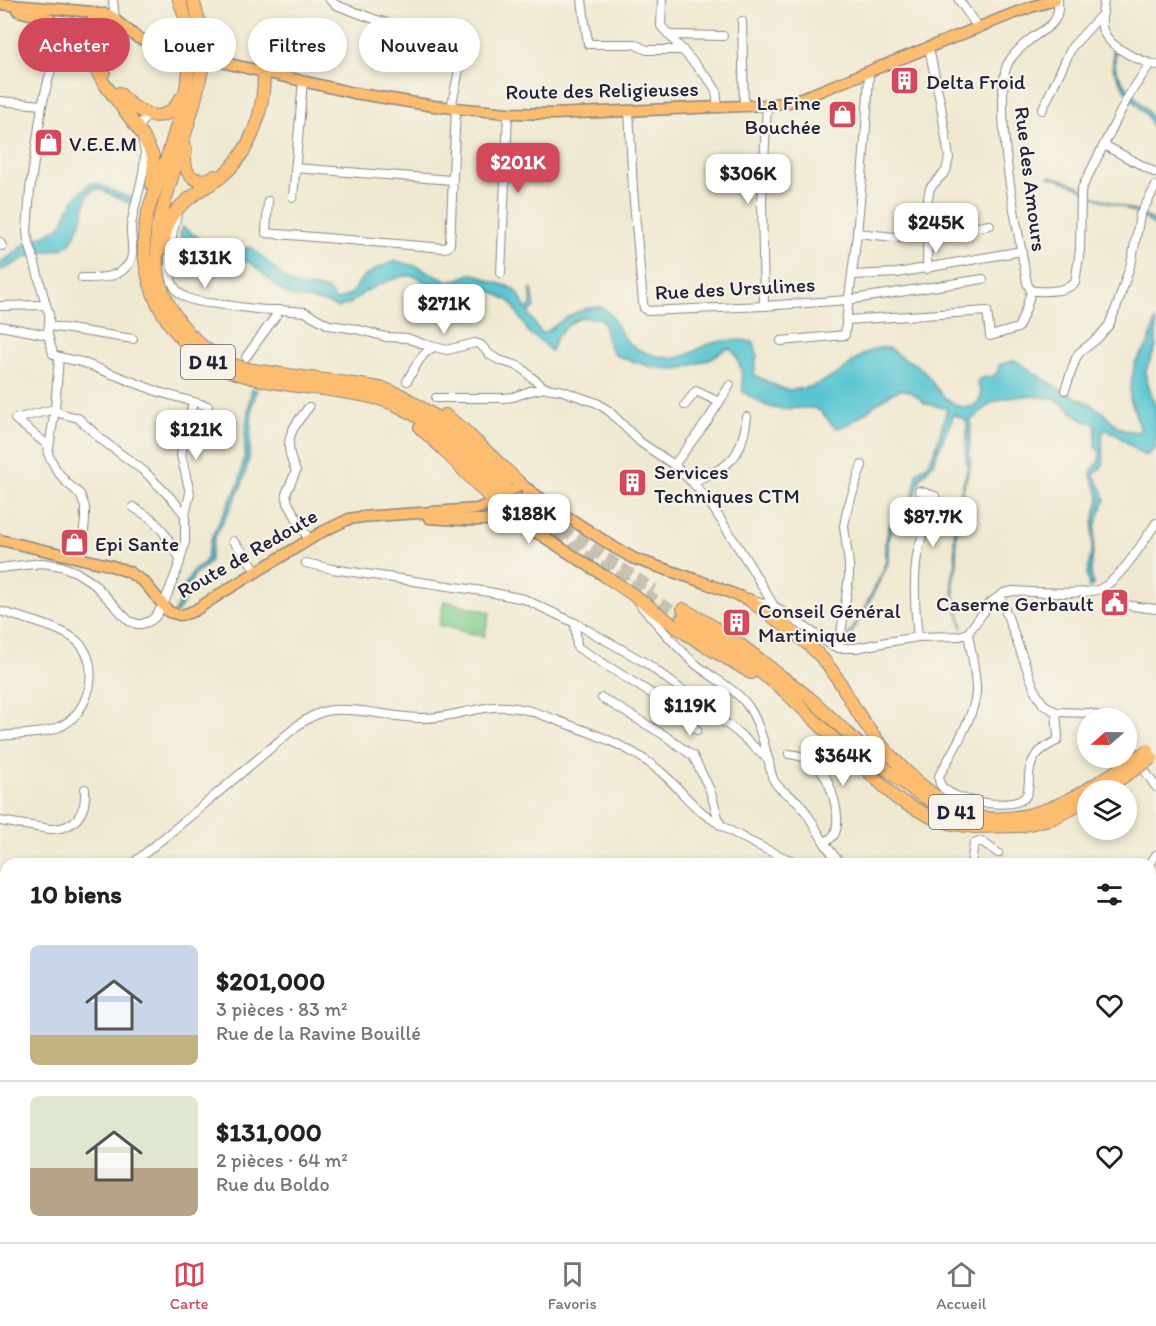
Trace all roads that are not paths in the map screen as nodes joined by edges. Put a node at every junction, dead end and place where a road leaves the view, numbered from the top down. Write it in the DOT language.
graph roads {
  1 [pos="112,0"];
  2 [pos="179,0"];
  3 [pos="193,0"];
  4 [pos="330,0"];
  5 [pos="582,0"];
  6 [pos="662,0"];
  7 [pos="959,0"];
  8 [pos="1057,0"];
  9 [pos="1104,0"];
  10 [pos="0,5"];
  11 [pos="72,10"];
  12 [pos="1103,13"];
  13 [pos="109,17"];
  14 [pos="46,18"];
  15 [pos="82,18"];
  16 [pos="94,18"];
  17 [pos="185,18"];
  18 [pos="198,18"];
  19 [pos="742,21"];
  20 [pos="980,27"];
  21 [pos="669,34"];
  22 [pos="723,36"];
  23 [pos="138,38"];
  24 [pos="130,39"];
  25 [pos="929,48"];
  26 [pos="682,50"];
  27 [pos="1153,64"];
  28 [pos="53,72"];
  29 [pos="97,72"];
  30 [pos="104,72"];
  31 [pos="202,72"];
  32 [pos="869,72"];
  33 [pos="264,73"];
  34 [pos="303,81"];
  35 [pos="0,102"];
  36 [pos="194,104"];
  37 [pos="42,105"];
  38 [pos="767,105"];
  39 [pos="718,107"];
  40 [pos="744,107"];
  41 [pos="453,108"];
  42 [pos="628,110"];
  43 [pos="1042,110"];
  44 [pos="508,113"];
  45 [pos="150,115"];
  46 [pos="142,134"];
  47 [pos="1104,146"];
  48 [pos="234,165"];
  49 [pos="295,168"];
  50 [pos="1156,173"];
  51 [pos="198,180"];
  52 [pos="452,180"];
  53 [pos="1156,186"];
  54 [pos="293,196"];
  55 [pos="268,201"];
  56 [pos="182,206"];
  57 [pos="146,218"];
  58 [pos="990,225"];
  59 [pos="857,233"];
  60 [pos="927,235"];
  61 [pos="1022,251"];
  62 [pos="157,267"];
  63 [pos="927,269"];
  64 [pos="501,273"];
  65 [pos="852,275"];
  66 [pos="82,278"];
  67 [pos="983,279"];
  68 [pos="1031,291"];
  69 [pos="848,300"];
  70 [pos="46,305"];
  71 [pos="0,306"];
  72 [pos="764,306"];
  73 [pos="280,310"];
  74 [pos="846,320"];
  75 [pos="0,326"];
  76 [pos="49,330"];
  77 [pos="133,339"];
  78 [pos="780,341"];
  79 [pos="434,346"];
  80 [pos="59,357"];
  81 [pos="246,357"];
  82 [pos="407,381"];
  83 [pos="730,385"];
  84 [pos="545,388"];
  85 [pos="1065,390"];
  86 [pos="401,395"];
  87 [pos="436,398"];
  88 [pos="193,402"];
  89 [pos="719,402"];
  90 [pos="685,405"];
  91 [pos="208,406"];
  92 [pos="309,407"];
  93 [pos="55,409"];
  94 [pos="747,417"];
  95 [pos="49,446"];
  96 [pos="674,465"];
  97 [pos="862,465"];
  98 [pos="692,482"];
  99 [pos="525,487"];
  100 [pos="919,491"];
  101 [pos="499,492"];
  102 [pos="550,505"];
  103 [pos="133,507"];
  104 [pos="185,515"];
  105 [pos="390,515"];
  106 [pos="510,517"];
  107 [pos="485,520"];
  108 [pos="1156,523"];
  109 [pos="538,530"];
  110 [pos="0,540"];
  111 [pos="309,540"];
  112 [pos="233,541"];
  113 [pos="557,545"];
  114 [pos="81,558"];
  115 [pos="180,558"];
  116 [pos="306,563"];
  117 [pos="0,568"];
  118 [pos="256,571"];
  119 [pos="606,577"];
  120 [pos="1101,589"];
  121 [pos="1000,596"];
  122 [pos="749,600"];
  123 [pos="163,606"];
  124 [pos="774,606"];
  125 [pos="1156,609"];
  126 [pos="0,611"];
  127 [pos="575,623"];
  128 [pos="780,623"];
  129 [pos="968,633"];
  130 [pos="918,637"];
  131 [pos="839,648"];
  132 [pos="602,698"];
  133 [pos="1056,712"];
  134 [pos="1077,713"];
  135 [pos="811,716"];
  136 [pos="697,730"];
  137 [pos="0,736"];
  138 [pos="1153,752"];
  139 [pos="789,754"];
  140 [pos="768,759"];
  141 [pos="1128,769"];
  142 [pos="1145,771"];
  143 [pos="1115,780"];
  144 [pos="1154,782"];
  145 [pos="85,789"];
  146 [pos="1077,806"];
  147 [pos="975,817"];
  148 [pos="0,821"];
  149 [pos="720,824"];
  150 [pos="825,842"];
  151 [pos="998,853"];
  152 [pos="139,858"];
  153 [pos="785,858"];
  154 [pos="837,858"];
  155 [pos="972,858"];
  1 -- 13 [label="street"];
  2 -- 17 [label="highway"];
  3 -- 18 [label="highway"];
  4 -- 41 [label="street"];
  5 -- 26 [label="street"];
  6 -- 21 [label="street"];
  7 -- 20 [label="street"];
  8 -- 20 [label="main road, Route des Religieuses"];
  8 -- 61 [label="street, Rue des Amours"];
  9 -- 12 [label="street"];
  10 -- 11 [label="main road, Route des Religieuses"];
  10 -- 14 [label="main road"];
  11 -- 13 [label="main road, Route des Religieuses"];
  11 -- 15 [label="main road"];
  12 -- 27 [label="street"];
  12 -- 43 [label="street"];
  13 -- 16 [label="main road"];
  13 -- 23 [label="main road, Route des Religieuses"];
  19 -- 40 [label="street"];
  20 -- 25 [label="main road, Route des Religieuses"];
  21 -- 22 [label="street"];
  21 -- 26 [label="street"];
  23 -- 24 [label="main road, Route des Religieuses"];
  23 -- 33 [label="main road, Route des Religieuses, bridge"];
  25 -- 32 [label="main road, Route des Religieuses"];
  25 -- 60 [label="street"];
  26 -- 39 [label="street"];
  27 -- 47 [label="street"];
  28 -- 37 [label="street"];
  29 -- 46 [label="highway"];
  30 -- 45 [label="highway"];
  31 -- 36 [label="highway, D 41"];
  32 -- 38 [label="main road, Route des Religieuses"];
  32 -- 59 [label="street"];
  33 -- 34 [label="main road, Route des Religieuses"];
  33 -- 48 [label="highway"];
  34 -- 41 [label="main road, Route des Religieuses"];
  34 -- 49 [label="street"];
  35 -- 37 [label="street"];
  36 -- 51 [label="highway"];
  36 -- 62 [label="highway, D 41"];
  37 -- 70 [label="street"];
  38 -- 40 [label="main road, Route des Religieuses"];
  38 -- 72 [label="street"];
  39 -- 40 [label="main road, Route des Religieuses"];
  39 -- 42 [label="main road, Route des Religieuses"];
  41 -- 44 [label="main road, Route des Religieuses"];
  41 -- 52 [label="street"];
  42 -- 44 [label="main road, Route des Religieuses"];
  42 -- 72 [label="street, Rue des Ursulines"];
  44 -- 64 [label="street"];
  45 -- 46 [label="street"];
  45 -- 57 [label="highway, D 41"];
  46 -- 57 [label="highway"];
  46 -- 66 [label="street"];
  47 -- 50 [label="street"];
  47 -- 68 [label="street"];
  48 -- 51 [label="highway"];
  48 -- 56 [label="highway"];
  49 -- 52 [label="street"];
  49 -- 54 [label="street"];
  51 -- 56 [label="highway"];
  52 -- 55 [label="street"];
  53 -- 85 [label="street"];
  56 -- 62 [label="highway"];
  56 -- 73 [label="street"];
  57 -- 101 [label="highway, D 41"];
  58 -- 60 [label="street"];
  59 -- 60 [label="street"];
  59 -- 65 [label="street"];
  60 -- 63 [label="street"];
  61 -- 63 [label="street"];
  61 -- 68 [label="street, Rue des Amours"];
  62 -- 86 [label="highway, D 41"];
  63 -- 65 [label="street"];
  65 -- 69 [label="street"];
  67 -- 69 [label="street, Rue des Ursulines"];
  68 -- 74 [label="street"];
  69 -- 72 [label="street, Rue des Ursulines"];
  69 -- 74 [label="street"];
  70 -- 71 [label="street"];
  70 -- 76 [label="street"];
  73 -- 79 [label="street"];
  73 -- 81 [label="street"];
  74 -- 78 [label="street"];
  75 -- 76 [label="street"];
  76 -- 77 [label="street"];
  76 -- 80 [label="street"];
  79 -- 82 [label="street"];
  79 -- 84 [label="street"];
  80 -- 88 [label="street"];
  80 -- 93 [label="street"];
  83 -- 89 [label="street"];
  84 -- 87 [label="street"];
  84 -- 96 [label="street"];
  86 -- 99 [label="highway"];
  86 -- 101 [label="highway, D 41"];
  88 -- 91 [label="street"];
  88 -- 104 [label="street"];
  89 -- 90 [label="street"];
  89 -- 96 [label="street"];
  92 -- 111 [label="street"];
  93 -- 95 [label="street"];
  93 -- 95 [label="street"];
  93 -- 104 [label="street"];
  94 -- 98 [label="street"];
  95 -- 114 [label="street"];
  96 -- 98 [label="street"];
  97 -- 131 [label="street"];
  98 -- 124 [label="street"];
  99 -- 101 [label="main road"];
  99 -- 102 [label="main road"];
  99 -- 106 [label="main road"];
  100 -- 130 [label="street"];
  101 -- 105 [label="main road"];
  101 -- 106 [label="main road"];
  102 -- 109 [label="main road"];
  102 -- 122 [label="main road"];
  103 -- 115 [label="street"];
  104 -- 115 [label="street"];
  105 -- 107 [label="main road"];
  105 -- 111 [label="main road, Route de Redoute"];
  106 -- 107 [label="main road"];
  106 -- 109 [label="main road"];
  107 -- 113 [label="main road"];
  108 -- 120 [label="street"];
  109 -- 113 [label="main road"];
  110 -- 114 [label="main road, Route de Redoute"];
  111 -- 118 [label="main road, Route de Redoute"];
  112 -- 118 [label="street"];
  113 -- 119 [label="main road"];
  114 -- 123 [label="main road, Route de Redoute"];
  115 -- 123 [label="street"];
  116 -- 127 [label="street"];
  117 -- 123 [label="street"];
  118 -- 123 [label="main road, Route de Redoute"];
  119 -- 135 [label="highway"];
  119 -- 140 [label="street"];
  120 -- 121 [label="street"];
  120 -- 125 [label="street"];
  121 -- 129 [label="street"];
  121 -- 133 [label="street"];
  122 -- 124 [label="street"];
  122 -- 128 [label="highway"];
  124 -- 128 [label="highway"];
  124 -- 131 [label="street"];
  126 -- 137 [label="street"];
  127 -- 136 [label="street"];
  127 -- 140 [label="street"];
  128 -- 147 [label="highway"];
  129 -- 130 [label="street"];
  129 -- 133 [label="street"];
  130 -- 131 [label="street"];
  132 -- 149 [label="street"];
  133 -- 134 [label="street"];
  135 -- 146 [label="highway, D 41"];
  135 -- 147 [label="highway, D 41"];
  138 -- 141 [label="highway, D 41, bridge"];
  139 -- 150 [label="street"];
  140 -- 150 [label="street"];
  141 -- 143 [label="highway, D 41"];
  141 -- 147 [label="highway, D 41"];
  142 -- 144 [label="street"];
  145 -- 148 [label="street"];
  149 -- 152 [label="street"];
  149 -- 153 [label="street"];
  150 -- 154 [label="street"];
  151 -- 155 [label="street"];
}
